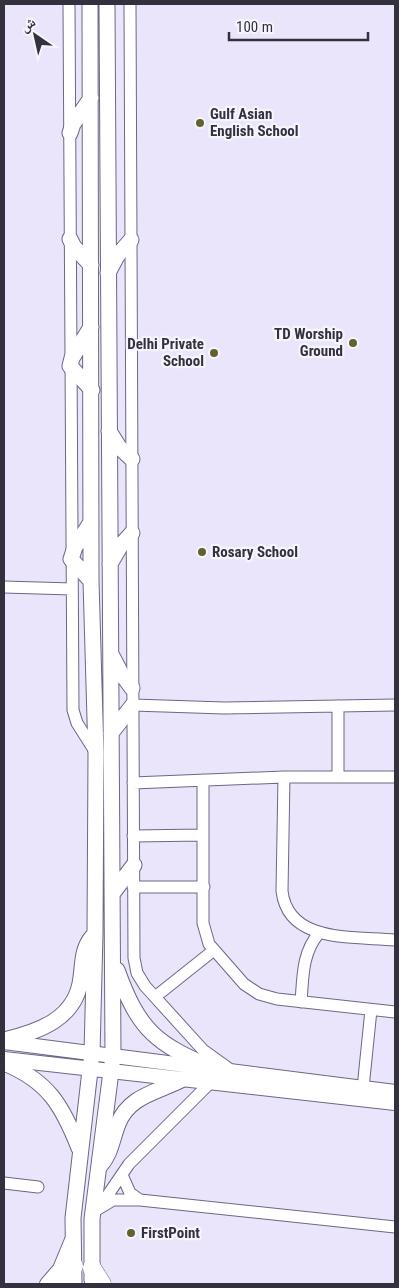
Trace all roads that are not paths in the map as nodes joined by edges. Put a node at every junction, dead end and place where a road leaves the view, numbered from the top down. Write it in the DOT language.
graph roads {
  1 [pos="70,4"];
  2 [pos="90,4"];
  3 [pos="107,4"];
  4 [pos="119,4"];
  5 [pos="130,4"];
  6 [pos="107,23"];
  7 [pos="91,97"];
  8 [pos="70,133"];
  9 [pos="70,239"];
  10 [pos="131,240"];
  11 [pos="91,264"];
  12 [pos="108,274"];
  13 [pos="92,326"];
  14 [pos="70,366"];
  15 [pos="92,390"];
  16 [pos="109,431"];
  17 [pos="132,459"];
  18 [pos="92,521"];
  19 [pos="132,533"];
  20 [pos="72,559"];
  21 [pos="110,565"];
  22 [pos="91,581"];
  23 [pos="4,587"];
  24 [pos="72,589"];
  25 [pos="110,651"];
  26 [pos="132,688"];
  27 [pos="133,705"];
  28 [pos="395,705"];
  29 [pos="338,706"];
  30 [pos="111,734"];
  31 [pos="96,754"];
  32 [pos="284,777"];
  33 [pos="338,777"];
  34 [pos="395,777"];
  35 [pos="203,780"];
  36 [pos="133,782"];
  37 [pos="203,835"];
  38 [pos="133,836"];
  39 [pos="134,865"];
  40 [pos="134,887"];
  41 [pos="204,887"];
  42 [pos="112,894"];
  43 [pos="319,933"];
  44 [pos="95,934"];
  45 [pos="395,940"];
  46 [pos="214,950"];
  47 [pos="113,958"];
  48 [pos="155,997"];
  49 [pos="301,1002"];
  50 [pos="372,1010"];
  51 [pos="395,1012"];
  52 [pos="4,1041"];
  53 [pos="92,1053"];
  54 [pos="113,1056"];
  55 [pos="4,1061"];
  56 [pos="88,1069"];
  57 [pos="110,1071"];
  58 [pos="234,1072"];
  59 [pos="213,1076"];
  60 [pos="183,1079"];
  61 [pos="363,1088"];
  62 [pos="395,1092"];
  63 [pos="395,1103"];
  64 [pos="80,1150"];
  65 [pos="97,1169"];
  66 [pos="122,1175"];
  67 [pos="4,1182"];
  68 [pos="38,1187"];
  69 [pos="140,1200"];
  70 [pos="95,1214"];
  71 [pos="395,1227"];
  72 [pos="73,1237"];
  73 [pos="74,1266"];
  74 [pos="92,1276"];
  75 [pos="47,1284"];
  76 [pos="60,1284"];
  77 [pos="74,1284"];
  78 [pos="102,1284"];
  1 -- 8 [label="street"];
  2 -- 7 [label="main road"];
  3 -- 6 [label="main road"];
  4 -- 6 [label="main road"];
  5 -- 10 [label="street"];
  6 -- 12 [label="main road"];
  7 -- 8 [label="main road"];
  7 -- 11 [label="main road"];
  8 -- 9 [label="street"];
  9 -- 11 [label="main road"];
  9 -- 14 [label="street"];
  10 -- 12 [label="main road"];
  10 -- 17 [label="street"];
  11 -- 13 [label="main road"];
  12 -- 16 [label="main road"];
  13 -- 14 [label="main road"];
  13 -- 15 [label="main road"];
  14 -- 15 [label="main road"];
  14 -- 20 [label="street"];
  15 -- 18 [label="main road"];
  16 -- 17 [label="main road"];
  16 -- 21 [label="main road"];
  17 -- 19 [label="street"];
  18 -- 20 [label="main road"];
  18 -- 22 [label="main road"];
  19 -- 21 [label="main road"];
  19 -- 26 [label="street"];
  20 -- 22 [label="main road"];
  20 -- 24 [label="street"];
  21 -- 25 [label="main road"];
  22 -- 31 [label="main road"];
  23 -- 24 [label="street"];
  24 -- 31 [label="street"];
  25 -- 26 [label="main road"];
  25 -- 30 [label="main road"];
  26 -- 27 [label="street"];
  27 -- 29 [label="street"];
  27 -- 30 [label="main road"];
  27 -- 36 [label="street"];
  28 -- 29 [label="street"];
  29 -- 33 [label="street"];
  30 -- 42 [label="main road"];
  31 -- 44 [label="main road"];
  32 -- 33 [label="street"];
  32 -- 35 [label="street"];
  32 -- 43 [label="street"];
  33 -- 34 [label="street"];
  35 -- 36 [label="street"];
  35 -- 37 [label="street"];
  36 -- 38 [label="street"];
  37 -- 38 [label="street"];
  37 -- 41 [label="street"];
  38 -- 39 [label="street"];
  39 -- 40 [label="street"];
  39 -- 42 [label="main road"];
  40 -- 41 [label="street"];
  40 -- 48 [label="street"];
  41 -- 46 [label="street"];
  42 -- 47 [label="main road"];
  43 -- 45 [label="street"];
  43 -- 49 [label="street"];
  44 -- 52 [label="main road"];
  44 -- 53 [label="main road"];
  46 -- 48 [label="street"];
  46 -- 49 [label="street"];
  47 -- 54 [label="main road"];
  47 -- 59 [label="main road"];
  48 -- 58 [label="street"];
  49 -- 50 [label="street"];
  50 -- 51 [label="street"];
  50 -- 61 [label="street"];
  52 -- 53 [label="street"];
  53 -- 54 [label="street"];
  53 -- 56 [label="main road"];
  54 -- 57 [label="main road"];
  54 -- 59 [label="street"];
  55 -- 56 [label="street"];
  55 -- 64 [label="main road"];
  56 -- 57 [label="street"];
  56 -- 64 [label="main road"];
  57 -- 60 [label="street"];
  57 -- 65 [label="main road"];
  58 -- 59 [label="street"];
  58 -- 61 [label="street"];
  59 -- 60 [label="street"];
  59 -- 63 [label="street"];
  59 -- 66 [label="street"];
  60 -- 65 [label="main road"];
  61 -- 62 [label="street"];
  64 -- 72 [label="main road"];
  65 -- 70 [label="main road"];
  66 -- 69 [label="street"];
  66 -- 70 [label="street"];
  67 -- 68 [label="street"];
  69 -- 70 [label="street"];
  69 -- 71 [label="street"];
  70 -- 74 [label="main road"];
  72 -- 73 [label="main road"];
  72 -- 75 [label="street"];
  73 -- 76 [label="main road"];
  73 -- 77 [label="main road"];
  74 -- 78 [label="main road"];
}
